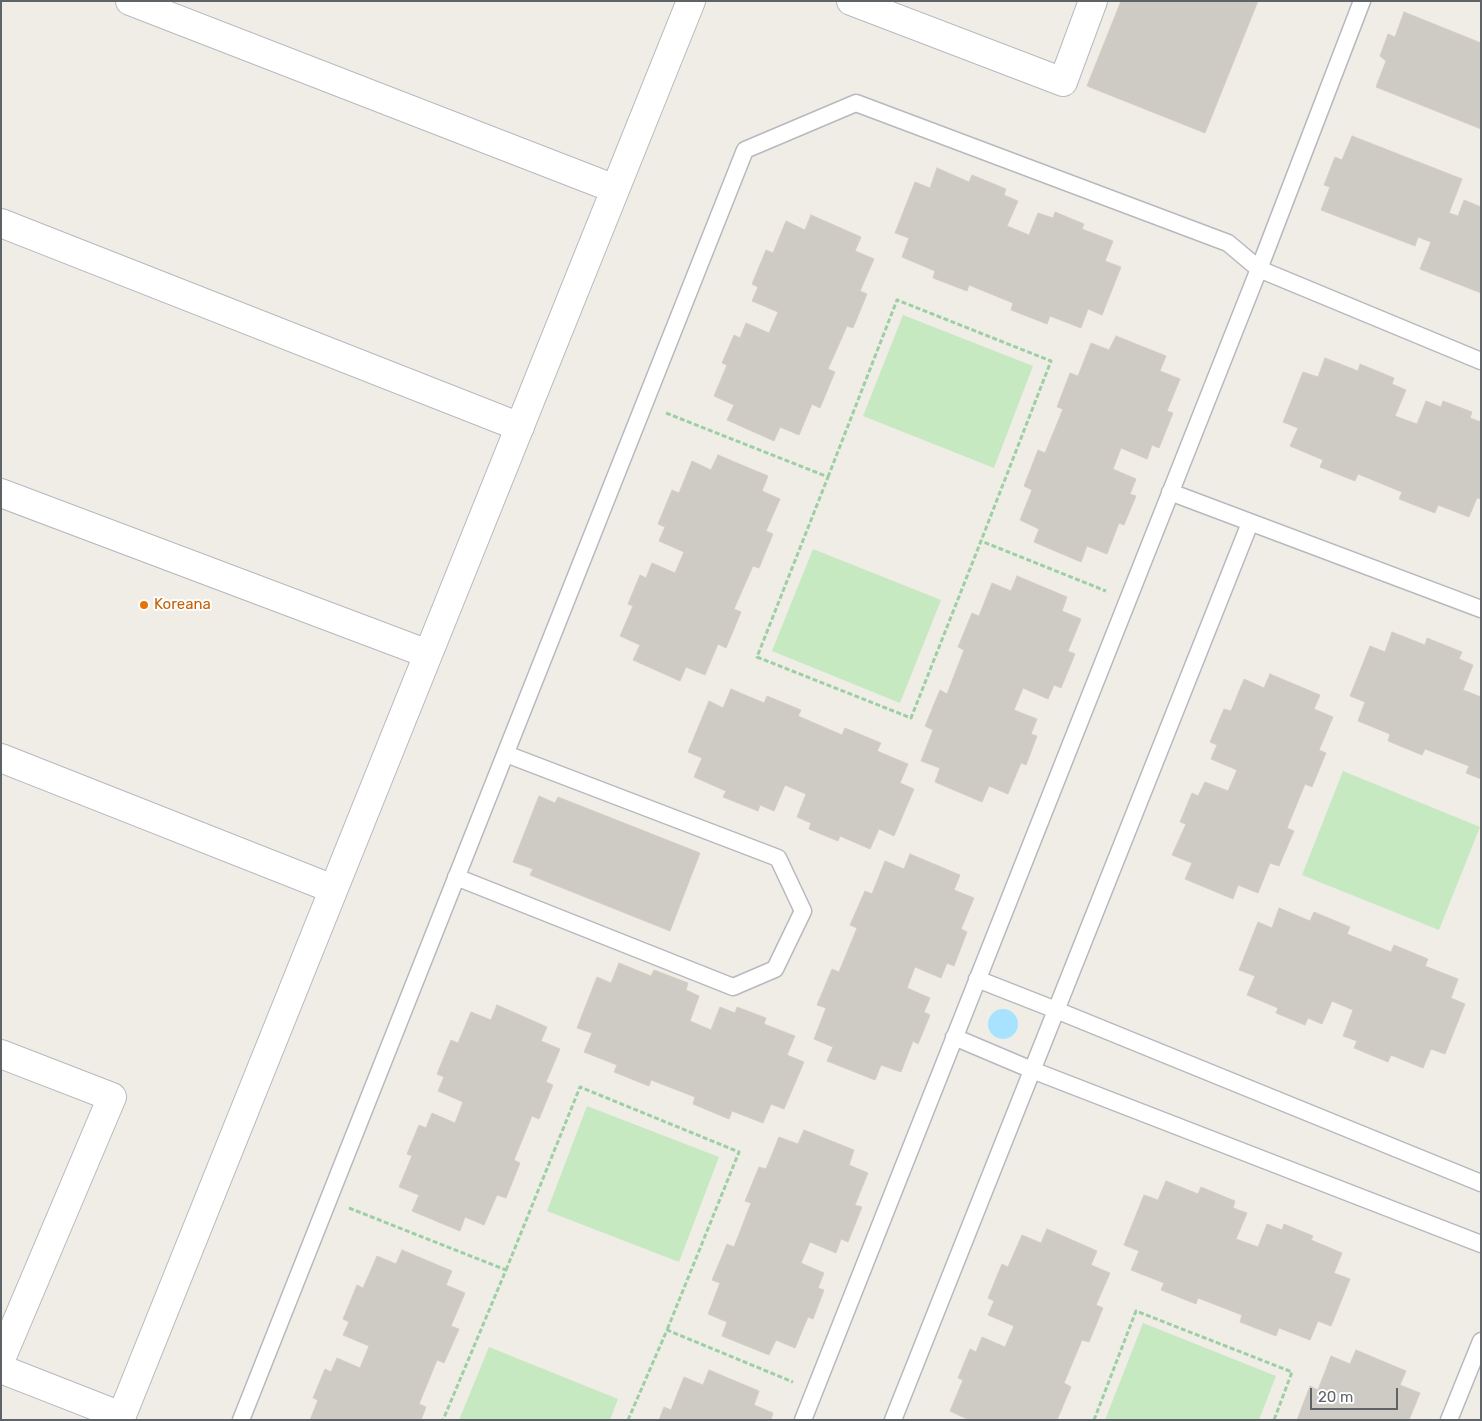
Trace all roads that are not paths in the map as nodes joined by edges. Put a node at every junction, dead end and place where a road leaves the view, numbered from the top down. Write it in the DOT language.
graph roads {
  1 [pos="130,1"];
  2 [pos="691,1"];
  3 [pos="851,1"];
  4 [pos="1093,1"];
  5 [pos="1362,1"];
  6 [pos="615,189"];
  7 [pos="1,223"];
  8 [pos="1258,269"];
  9 [pos="1481,361"];
  10 [pos="520,427"];
  11 [pos="1170,492"];
  12 [pos="1,493"];
  13 [pos="1250,523"];
  14 [pos="1481,608"];
  15 [pos="428,654"];
  16 [pos="506,754"];
  17 [pos="1,758"];
  18 [pos="456,877"];
  19 [pos="333,889"];
  20 [pos="978,979"];
  21 [pos="1056,1010"];
  22 [pos="954,1037"];
  23 [pos="1,1054"];
  24 [pos="1032,1070"];
  25 [pos="1481,1183"];
  26 [pos="1481,1244"];
  27 [pos="1481,1340"];
  28 [pos="1,1359"];
  29 [pos="1,1369"];
  30 [pos="120,1418"];
  31 [pos="241,1420"];
  32 [pos="803,1420"];
  33 [pos="893,1420"];
  34 [pos="1449,1420"];
  1 -- 6 [label="street"];
  2 -- 6 [label="street"];
  3 -- 4 [label="street"];
  5 -- 8 [label="lane"];
  6 -- 10 [label="street"];
  7 -- 10 [label="street"];
  8 -- 9 [label="lane"];
  8 -- 11 [label="lane"];
  8 -- 16 [label="lane"];
  10 -- 15 [label="street"];
  11 -- 13 [label="lane"];
  11 -- 20 [label="lane"];
  12 -- 15 [label="street"];
  13 -- 14 [label="lane"];
  13 -- 21 [label="lane"];
  15 -- 19 [label="street"];
  16 -- 18 [label="lane"];
  16 -- 18 [label="lane"];
  17 -- 19 [label="street"];
  18 -- 31 [label="lane"];
  19 -- 30 [label="street"];
  20 -- 21 [label="lane"];
  20 -- 22 [label="lane"];
  21 -- 24 [label="lane"];
  21 -- 25 [label="lane"];
  22 -- 24 [label="lane"];
  22 -- 32 [label="lane"];
  23 -- 28 [label="street"];
  24 -- 26 [label="lane"];
  24 -- 33 [label="lane"];
  27 -- 34 [label="lane"];
  29 -- 30 [label="street"];
}
